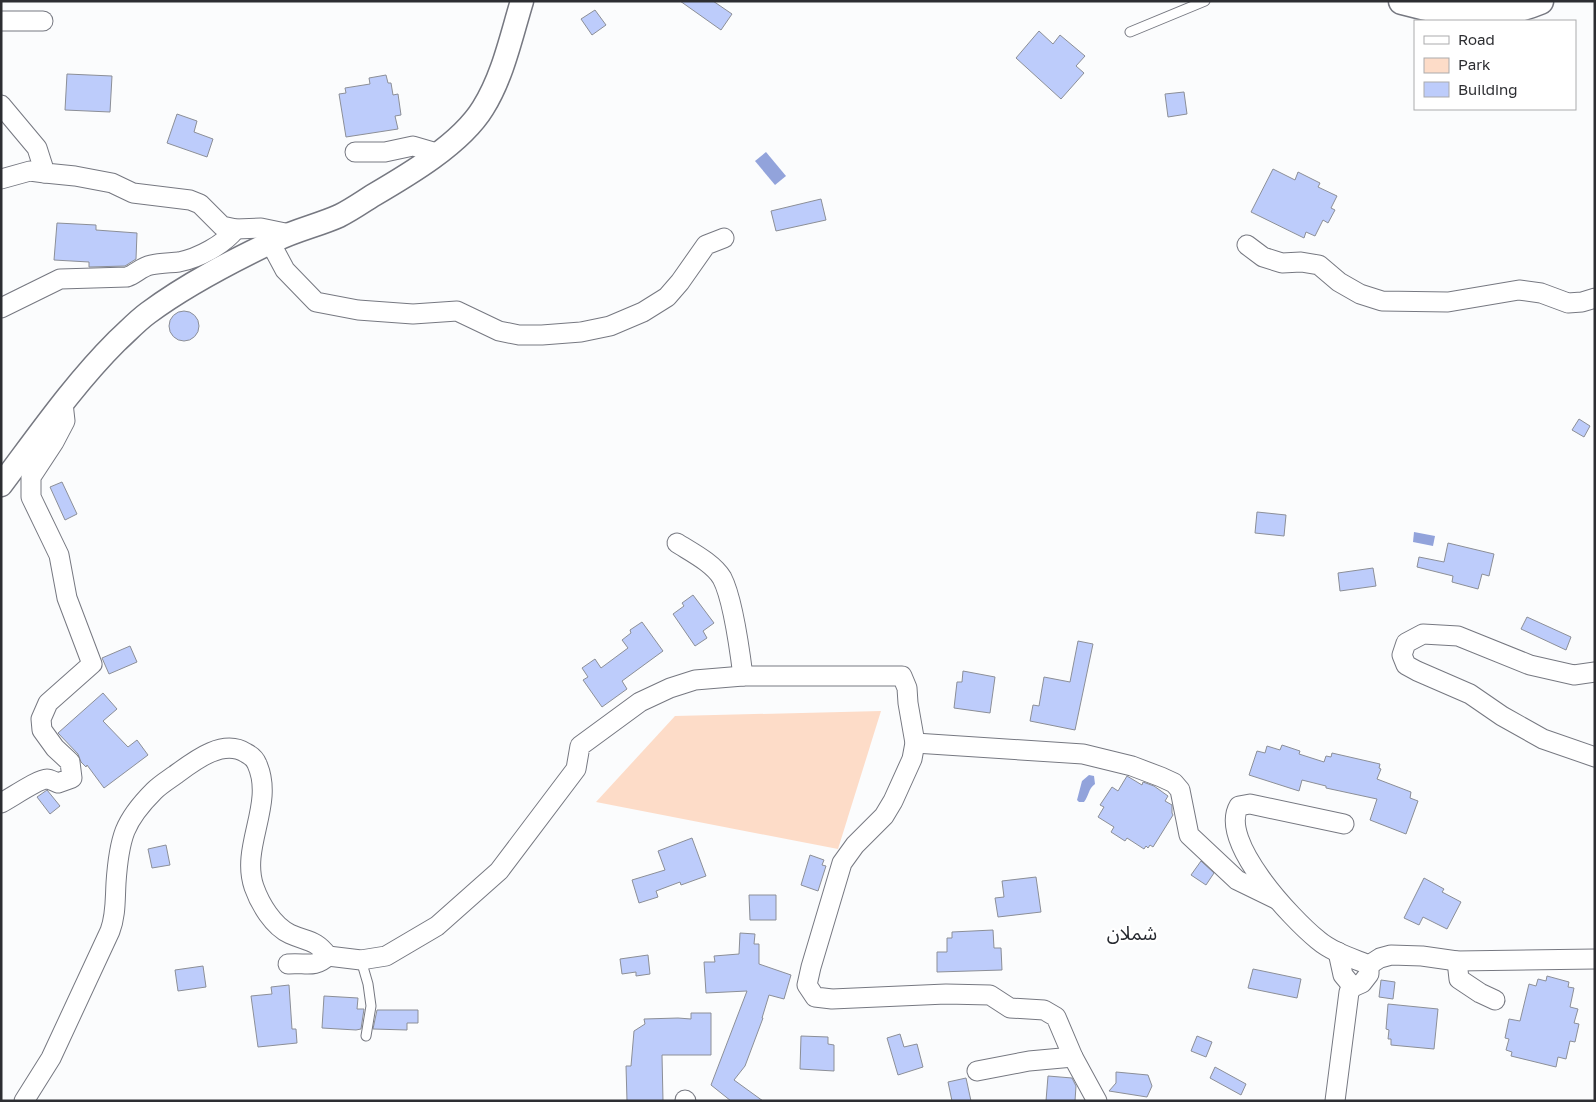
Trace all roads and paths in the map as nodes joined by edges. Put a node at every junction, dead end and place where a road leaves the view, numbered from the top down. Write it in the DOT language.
graph roads {
  1 [pos="522,1"];
  2 [pos="1205,1"];
  3 [pos="1402,1"];
  4 [pos="1540,1"];
  5 [pos="1495,17"];
  6 [pos="1,21"];
  7 [pos="43,22"];
  8 [pos="1130,32"];
  9 [pos="1,105"];
  10 [pos="355,152"];
  11 [pos="437,153"];
  12 [pos="45,172"];
  13 [pos="1,179"];
  14 [pos="236,229"];
  15 [pos="280,238"];
  16 [pos="724,238"];
  17 [pos="1247,245"];
  18 [pos="1595,298"];
  19 [pos="1,308"];
  20 [pos="63,403"];
  21 [pos="1,485"];
  22 [pos="676,543"];
  23 [pos="1595,672"];
  24 [pos="743,676"];
  25 [pos="915,743"];
  26 [pos="1595,757"];
  27 [pos="1,803"];
  28 [pos="1344,824"];
  29 [pos="1276,899"];
  30 [pos="1338,952"];
  31 [pos="328,956"];
  32 [pos="1595,959"];
  33 [pos="361,960"];
  34 [pos="1457,961"];
  35 [pos="288,964"];
  36 [pos="1369,965"];
  37 [pos="1353,987"];
  38 [pos="1495,1000"];
  39 [pos="366,1036"];
  40 [pos="1073,1057"];
  41 [pos="977,1071"];
  42 [pos="24,1101"];
  43 [pos="1097,1101"];
  44 [pos="1336,1101"];
  1 -- 11 [label="street"];
  2 -- 8 [label="lane"];
  3 -- 5 [label="main road"];
  4 -- 5 [label="main road"];
  6 -- 7 [label="street"];
  9 -- 12 [label="street"];
  10 -- 11 [label="street"];
  11 -- 15 [label="street"];
  12 -- 13 [label="street"];
  12 -- 14 [label="street"];
  14 -- 15 [label="street"];
  14 -- 19 [label="street"];
  15 -- 16 [label="street"];
  15 -- 20 [label="street"];
  17 -- 18 [label="street"];
  20 -- 21 [label="street"];
  20 -- 27 [label="street"];
  22 -- 24 [label="street"];
  23 -- 26 [label="street"];
  24 -- 25 [label="street"];
  24 -- 33 [label="street"];
  25 -- 29 [label="street"];
  25 -- 40 [label="street"];
  28 -- 29 [label="street"];
  29 -- 30 [label="street"];
  30 -- 36 [label="street"];
  30 -- 37 [label="street"];
  31 -- 33 [label="street"];
  31 -- 35 [label="street"];
  31 -- 42 [label="street"];
  32 -- 34 [label="street"];
  33 -- 39 [label="lane"];
  34 -- 36 [label="street"];
  34 -- 38 [label="street"];
  36 -- 37 [label="street"];
  37 -- 44 [label="street"];
  40 -- 41 [label="street"];
  40 -- 43 [label="street"];
}
